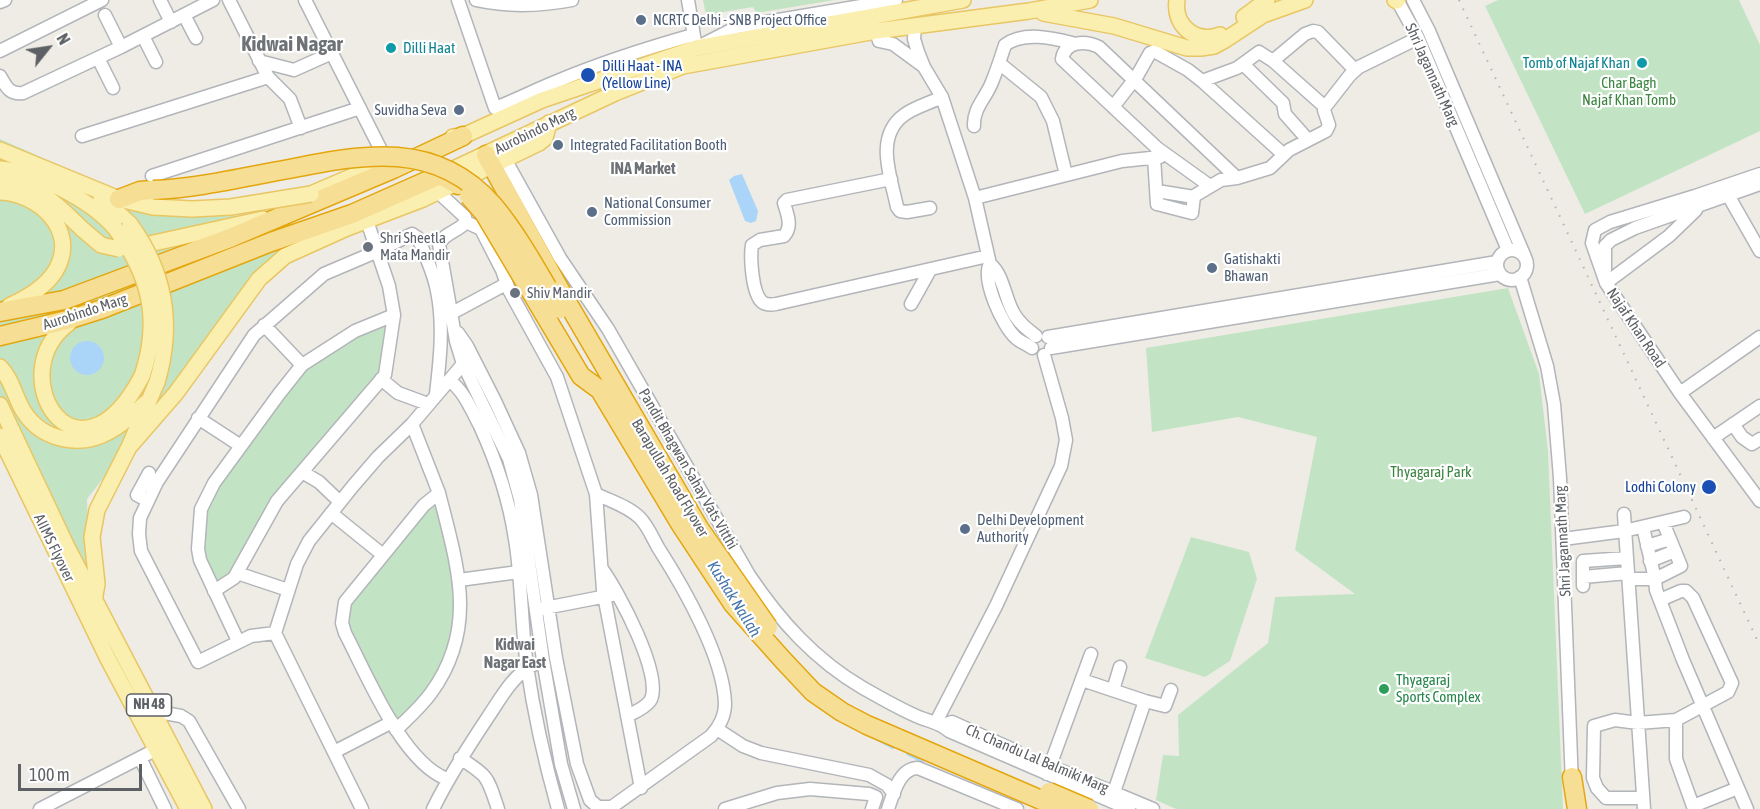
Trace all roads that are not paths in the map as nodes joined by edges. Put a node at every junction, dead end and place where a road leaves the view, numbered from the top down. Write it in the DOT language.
graph roads {
  1 [pos="5,0"];
  2 [pos="102,0"];
  3 [pos="160,0"];
  4 [pos="229,0"];
  5 [pos="305,0"];
  6 [pos="458,0"];
  7 [pos="476,0"];
  8 [pos="572,0"];
  9 [pos="688,0"];
  10 [pos="963,0"];
  11 [pos="1090,0"];
  12 [pos="1177,0"];
  13 [pos="1267,0"];
  14 [pos="1305,0"];
  15 [pos="1396,0"];
  16 [pos="1413,0"];
  17 [pos="205,2"];
  18 [pos="0,3"];
  19 [pos="544,3"];
  20 [pos="886,6"];
  21 [pos="1029,11"];
  22 [pos="105,15"];
  23 [pos="184,15"];
  24 [pos="171,22"];
  25 [pos="915,26"];
  26 [pos="144,36"];
  27 [pos="878,36"];
  28 [pos="196,38"];
  29 [pos="1418,38"];
  30 [pos="694,42"];
  31 [pos="1072,43"];
  32 [pos="122,47"];
  33 [pos="0,51"];
  34 [pos="332,53"];
  35 [pos="98,58"];
  36 [pos="1272,60"];
  37 [pos="259,61"];
  38 [pos="156,62"];
  39 [pos="999,63"];
  40 [pos="1243,64"];
  41 [pos="924,67"];
  42 [pos="1357,69"];
  43 [pos="0,76"];
  44 [pos="268,77"];
  45 [pos="1135,79"];
  46 [pos="1202,81"];
  47 [pos="113,88"];
  48 [pos="942,97"];
  49 [pos="1113,107"];
  50 [pos="1325,107"];
  51 [pos="360,108"];
  52 [pos="495,108"];
  53 [pos="513,114"];
  54 [pos="974,126"];
  55 [pos="301,128"];
  56 [pos="82,136"];
  57 [pos="463,136"];
  58 [pos="1308,140"];
  59 [pos="0,150"];
  60 [pos="1283,154"];
  61 [pos="495,157"];
  62 [pos="1154,157"];
  63 [pos="1170,159"];
  64 [pos="387,162"];
  65 [pos="0,169"];
  66 [pos="1760,174"];
  67 [pos="1066,176"];
  68 [pos="1237,178"];
  69 [pos="891,179"];
  70 [pos="0,181"];
  71 [pos="84,184"];
  72 [pos="1760,184"];
  73 [pos="451,186"];
  74 [pos="1210,186"];
  75 [pos="1725,190"];
  76 [pos="153,191"];
  77 [pos="0,192"];
  78 [pos="975,198"];
  79 [pos="119,199"];
  80 [pos="1701,205"];
  81 [pos="930,208"];
  82 [pos="367,214"];
  83 [pos="278,216"];
  84 [pos="466,222"];
  85 [pos="122,226"];
  86 [pos="382,249"];
  87 [pos="1508,250"];
  88 [pos="1760,251"];
  89 [pos="1525,257"];
  90 [pos="989,260"];
  91 [pos="1499,268"];
  92 [pos="930,270"];
  93 [pos="1520,277"];
  94 [pos="1606,283"];
  95 [pos="506,284"];
  96 [pos="308,288"];
  97 [pos="289,294"];
  98 [pos="911,304"];
  99 [pos="102,309"];
  100 [pos="0,311"];
  101 [pos="452,313"];
  102 [pos="394,315"];
  103 [pos="264,325"];
  104 [pos="454,327"];
  105 [pos="0,336"];
  106 [pos="1760,337"];
  107 [pos="1042,345"];
  108 [pos="31,355"];
  109 [pos="463,364"];
  110 [pos="302,365"];
  111 [pos="0,367"];
  112 [pos="381,378"];
  113 [pos="150,379"];
  114 [pos="25,380"];
  115 [pos="450,381"];
  116 [pos="615,385"];
  117 [pos="1680,393"];
  118 [pos="151,398"];
  119 [pos="432,399"];
  120 [pos="0,405"];
  121 [pos="1760,406"];
  122 [pos="198,418"];
  123 [pos="412,424"];
  124 [pos="1733,424"];
  125 [pos="0,436"];
  126 [pos="1713,438"];
  127 [pos="1760,439"];
  128 [pos="241,446"];
  129 [pos="129,447"];
  130 [pos="0,460"];
  131 [pos="302,472"];
  132 [pos="149,473"];
  133 [pos="439,493"];
  134 [pos="596,494"];
  135 [pos="148,501"];
  136 [pos="1760,501"];
  137 [pos="340,502"];
  138 [pos="331,513"];
  139 [pos="1624,514"];
  140 [pos="1684,517"];
  141 [pos="1663,522"];
  142 [pos="1642,527"];
  143 [pos="1624,531"];
  144 [pos="1563,539"];
  145 [pos="1673,545"];
  146 [pos="1647,546"];
  147 [pos="383,555"];
  148 [pos="1627,558"];
  149 [pos="1650,561"];
  150 [pos="602,568"];
  151 [pos="524,572"];
  152 [pos="237,573"];
  153 [pos="1628,576"];
  154 [pos="1655,579"];
  155 [pos="459,580"];
  156 [pos="288,590"];
  157 [pos="214,591"];
  158 [pos="619,594"];
  159 [pos="604,597"];
  160 [pos="1660,600"];
  161 [pos="94,601"];
  162 [pos="542,609"];
  163 [pos="275,633"];
  164 [pos="238,641"];
  165 [pos="1091,654"];
  166 [pos="108,659"];
  167 [pos="543,660"];
  168 [pos="1120,667"];
  169 [pos="527,668"];
  170 [pos="1082,680"];
  171 [pos="1113,690"];
  172 [pos="1171,690"];
  173 [pos="1144,701"];
  174 [pos="1702,705"];
  175 [pos="153,711"];
  176 [pos="627,716"];
  177 [pos="1676,720"];
  178 [pos="1638,723"];
  179 [pos="939,724"];
  180 [pos="394,726"];
  181 [pos="717,729"];
  182 [pos="1594,745"];
  183 [pos="1571,747"];
  184 [pos="157,749"];
  185 [pos="334,752"];
  186 [pos="140,758"];
  187 [pos="460,758"];
  188 [pos="1049,770"];
  189 [pos="1572,777"];
  190 [pos="447,779"];
  191 [pos="641,788"];
  192 [pos="1738,788"];
  193 [pos="1114,792"];
  194 [pos="894,794"];
  195 [pos="1643,804"];
  196 [pos="611,808"];
  197 [pos="1693,808"];
  198 [pos="40,809"];
  199 [pos="165,809"];
  200 [pos="188,809"];
  201 [pos="204,809"];
  202 [pos="239,809"];
  203 [pos="362,809"];
  204 [pos="433,809"];
  205 [pos="498,809"];
  206 [pos="558,809"];
  207 [pos="574,809"];
  208 [pos="725,809"];
  209 [pos="872,809"];
  210 [pos="888,809"];
  211 [pos="1017,809"];
  212 [pos="1062,809"];
  213 [pos="1089,809"];
  214 [pos="1129,809"];
  215 [pos="1153,809"];
  216 [pos="1575,809"];
  217 [pos="1748,809"];
  1 -- 18 [label="street"];
  2 -- 33 [label="street"];
  3 -- 24 [label="street"];
  4 -- 37 [label="street"];
  5 -- 34 [label="street"];
  6 -- 52 [label="street"];
  7 -- 19 [label="street"];
  8 -- 19 [label="street"];
  9 -- 30 [label="street"];
  10 -- 20 [label="main road, Aurobindo Marg"];
  11 -- 21 [label="main road, Aurobindo Marg"];
  12 -- 13 [label="main road"];
  14 -- 21 [label="main road"];
  15 -- 29 [label="street, Shri Jagannath Marg"];
  16 -- 89 [label="street, Shri Jagannath Marg"];
  17 -- 23 [label="street"];
  20 -- 30 [label="main road, Aurobindo Marg"];
  20 -- 30 [label="street, Aurobindo Marg"];
  21 -- 25 [label="main road, Aurobindo Marg"];
  22 -- 32 [label="street"];
  23 -- 24 [label="street"];
  23 -- 28 [label="street"];
  24 -- 26 [label="street"];
  25 -- 27 [label="main road, Aurobindo Marg"];
  25 -- 41 [label="street"];
  26 -- 32 [label="street"];
  26 -- 38 [label="street"];
  27 -- 41 [label="street"];
  27 -- 61 [label="main road, Aurobindo Marg"];
  29 -- 42 [label="street"];
  29 -- 87 [label="street, Shri Jagannath Marg"];
  30 -- 52 [label="street, Aurobindo Marg"];
  30 -- 53 [label="main road, Aurobindo Marg"];
  31 -- 39 [label="street"];
  31 -- 45 [label="street"];
  31 -- 49 [label="street"];
  32 -- 35 [label="street"];
  34 -- 37 [label="street"];
  34 -- 51 [label="street"];
  35 -- 43 [label="street"];
  35 -- 47 [label="street"];
  36 -- 40 [label="street"];
  36 -- 42 [label="street"];
  36 -- 50 [label="street"];
  37 -- 44 [label="street"];
  39 -- 54 [label="street"];
  39 -- 67 [label="street"];
  40 -- 46 [label="street"];
  40 -- 58 [label="street"];
  41 -- 48 [label="street"];
  42 -- 50 [label="street"];
  44 -- 55 [label="street"];
  44 -- 56 [label="street"];
  45 -- 46 [label="street"];
  45 -- 49 [label="street"];
  45 -- 68 [label="street"];
  46 -- 60 [label="street"];
  48 -- 69 [label="street"];
  48 -- 78 [label="street"];
  49 -- 63 [label="street"];
  50 -- 58 [label="street"];
  51 -- 55 [label="street"];
  51 -- 64 [label="street"];
  52 -- 53 [label="street"];
  53 -- 57 [label="main road, Aurobindo Marg"];
  55 -- 76 [label="street"];
  57 -- 64 [label="main road"];
  57 -- 83 [label="highway, Aurobindo Marg"];
  58 -- 60 [label="street"];
  59 -- 71 [label="main road"];
  60 -- 68 [label="street"];
  61 -- 73 [label="main road, Aurobindo Marg"];
  61 -- 116 [label="highway, Barapullah Road Flyover, bridge"];
  61 -- 179 [label="street, Pandit Bhagwan Sahay Vats Vitthi"];
  62 -- 63 [label="street"];
  62 -- 67 [label="street"];
  62 -- 74 [label="street"];
  63 -- 74 [label="street"];
  64 -- 76 [label="main road, bridge"];
  65 -- 85 [label="main road"];
  66 -- 75 [label="street, Najaf Khan Road"];
  67 -- 78 [label="street"];
  68 -- 74 [label="street"];
  69 -- 81 [label="street"];
  69 -- 92 [label="street"];
  70 -- 83 [label="main road, bridge"];
  71 -- 79 [label="main road"];
  71 -- 85 [label="main road"];
  72 -- 75 [label="street"];
  73 -- 82 [label="highway, Aurobindo Marg"];
  73 -- 84 [label="street"];
  73 -- 212 [label="highway, Barapullah Road Flyover, bridge"];
  75 -- 80 [label="street"];
  75 -- 88 [label="street"];
  75 -- 94 [label="street, Najaf Khan Road"];
  76 -- 79 [label="highway"];
  76 -- 116 [label="highway, bridge"];
  77 -- 100 [label="main road"];
  78 -- 90 [label="street"];
  80 -- 94 [label="street"];
  80 -- 94 [label="street"];
  82 -- 86 [label="street"];
  82 -- 99 [label="highway, Aurobindo Marg"];
  82 -- 129 [label="main road"];
  83 -- 100 [label="highway, Aurobindo Marg"];
  84 -- 95 [label="street"];
  84 -- 101 [label="street"];
  85 -- 113 [label="main road, bridge"];
  86 -- 96 [label="street"];
  86 -- 102 [label="street"];
  86 -- 119 [label="street"];
  87 -- 89 [label="street"];
  87 -- 91 [label="street"];
  89 -- 93 [label="street"];
  90 -- 92 [label="street"];
  90 -- 107 [label="street"];
  91 -- 93 [label="street"];
  91 -- 107 [label="street"];
  92 -- 98 [label="street"];
  93 -- 144 [label="street, Shri Jagannath Marg"];
  94 -- 117 [label="street, Najaf Khan Road"];
  95 -- 101 [label="street"];
  95 -- 134 [label="street"];
  96 -- 97 [label="street"];
  96 -- 103 [label="street"];
  99 -- 105 [label="highway, Aurobindo Marg"];
  99 -- 108 [label="main road"];
  101 -- 104 [label="street"];
  102 -- 110 [label="street"];
  102 -- 112 [label="street"];
  103 -- 110 [label="street"];
  103 -- 122 [label="street"];
  104 -- 109 [label="street"];
  104 -- 162 [label="street"];
  106 -- 117 [label="street"];
  107 -- 179 [label="street"];
  109 -- 115 [label="street"];
  109 -- 151 [label="street"];
  110 -- 128 [label="street"];
  111 -- 118 [label="main road"];
  112 -- 119 [label="street"];
  112 -- 131 [label="street"];
  113 -- 114 [label="main road"];
  113 -- 118 [label="main road"];
  115 -- 119 [label="street"];
  115 -- 151 [label="street"];
  116 -- 213 [label="highway, Barapullah Road Flyover, bridge"];
  117 -- 126 [label="street, Najaf Khan Road"];
  118 -- 129 [label="main road"];
  119 -- 123 [label="street"];
  120 -- 161 [label="main road"];
  121 -- 124 [label="street"];
  122 -- 128 [label="street"];
  122 -- 135 [label="street"];
  123 -- 133 [label="street"];
  123 -- 137 [label="street"];
  124 -- 126 [label="street"];
  124 -- 127 [label="street"];
  125 -- 166 [label="main road, AIIMS Flyover"];
  126 -- 136 [label="street, Najaf Khan Road"];
  128 -- 157 [label="street"];
  129 -- 161 [label="main road"];
  130 -- 166 [label="main road"];
  131 -- 137 [label="street"];
  131 -- 152 [label="street"];
  132 -- 135 [label="street"];
  133 -- 147 [label="street"];
  133 -- 155 [label="street"];
  134 -- 150 [label="street"];
  134 -- 181 [label="street"];
  135 -- 164 [label="street"];
  137 -- 138 [label="street"];
  138 -- 147 [label="street"];
  138 -- 156 [label="street"];
  139 -- 143 [label="street"];
  140 -- 141 [label="street"];
  141 -- 142 [label="street"];
  141 -- 145 [label="street"];
  142 -- 143 [label="street"];
  142 -- 146 [label="street"];
  143 -- 144 [label="street"];
  143 -- 148 [label="street"];
  144 -- 183 [label="street, Shri Jagannath Marg"];
  145 -- 146 [label="street"];
  145 -- 149 [label="street"];
  145 -- 154 [label="street"];
  146 -- 149 [label="street"];
  147 -- 180 [label="street"];
  148 -- 153 [label="street"];
  148 -- 153 [label="street"];
  149 -- 154 [label="street"];
  150 -- 158 [label="street"];
  150 -- 159 [label="street"];
  151 -- 155 [label="street"];
  151 -- 162 [label="street"];
  151 -- 169 [label="street"];
  152 -- 156 [label="street"];
  152 -- 157 [label="street"];
  153 -- 154 [label="street"];
  153 -- 178 [label="street"];
  154 -- 160 [label="street"];
  155 -- 180 [label="street"];
  156 -- 163 [label="street"];
  157 -- 164 [label="street"];
  158 -- 159 [label="street"];
  158 -- 176 [label="street"];
  159 -- 162 [label="street"];
  159 -- 176 [label="street"];
  160 -- 174 [label="street"];
  160 -- 174 [label="street"];
  161 -- 175 [label="main road, NH 48"];
  162 -- 167 [label="street"];
  162 -- 196 [label="street"];
  163 -- 164 [label="street"];
  163 -- 185 [label="street"];
  165 -- 170 [label="street"];
  166 -- 184 [label="main road"];
  167 -- 169 [label="street"];
  167 -- 207 [label="street"];
  168 -- 171 [label="street"];
  169 -- 187 [label="street"];
  169 -- 206 [label="street"];
  170 -- 171 [label="street"];
  170 -- 188 [label="street"];
  171 -- 173 [label="street"];
  172 -- 173 [label="street"];
  173 -- 193 [label="street"];
  174 -- 177 [label="street"];
  174 -- 192 [label="street"];
  175 -- 201 [label="main road, NH 48"];
  175 -- 202 [label="street"];
  176 -- 191 [label="street"];
  177 -- 178 [label="street"];
  177 -- 197 [label="street"];
  178 -- 182 [label="street"];
  178 -- 195 [label="street"];
  179 -- 188 [label="street, Ch. Chandu Lal Balmiki Marg"];
  180 -- 185 [label="street"];
  180 -- 190 [label="street"];
  181 -- 191 [label="street"];
  181 -- 194 [label="street"];
  182 -- 183 [label="street"];
  182 -- 195 [label="street"];
  183 -- 189 [label="street, Shri Jagannath Marg"];
  184 -- 186 [label="street"];
  184 -- 200 [label="main road"];
  185 -- 203 [label="street"];
  186 -- 198 [label="street"];
  186 -- 199 [label="street"];
  187 -- 190 [label="street"];
  187 -- 205 [label="street"];
  188 -- 193 [label="street, Ch. Chandu Lal Balmiki Marg"];
  188 -- 214 [label="street, Ch. Chandu Lal Balmiki Marg"];
  189 -- 216 [label="highway"];
  190 -- 204 [label="street"];
  191 -- 196 [label="street"];
  192 -- 197 [label="street"];
  192 -- 217 [label="street"];
  193 -- 215 [label="street, Ch. Chandu Lal Balmiki Marg"];
  194 -- 210 [label="street"];
  194 -- 211 [label="street"];
  208 -- 209 [label="street"];
}
